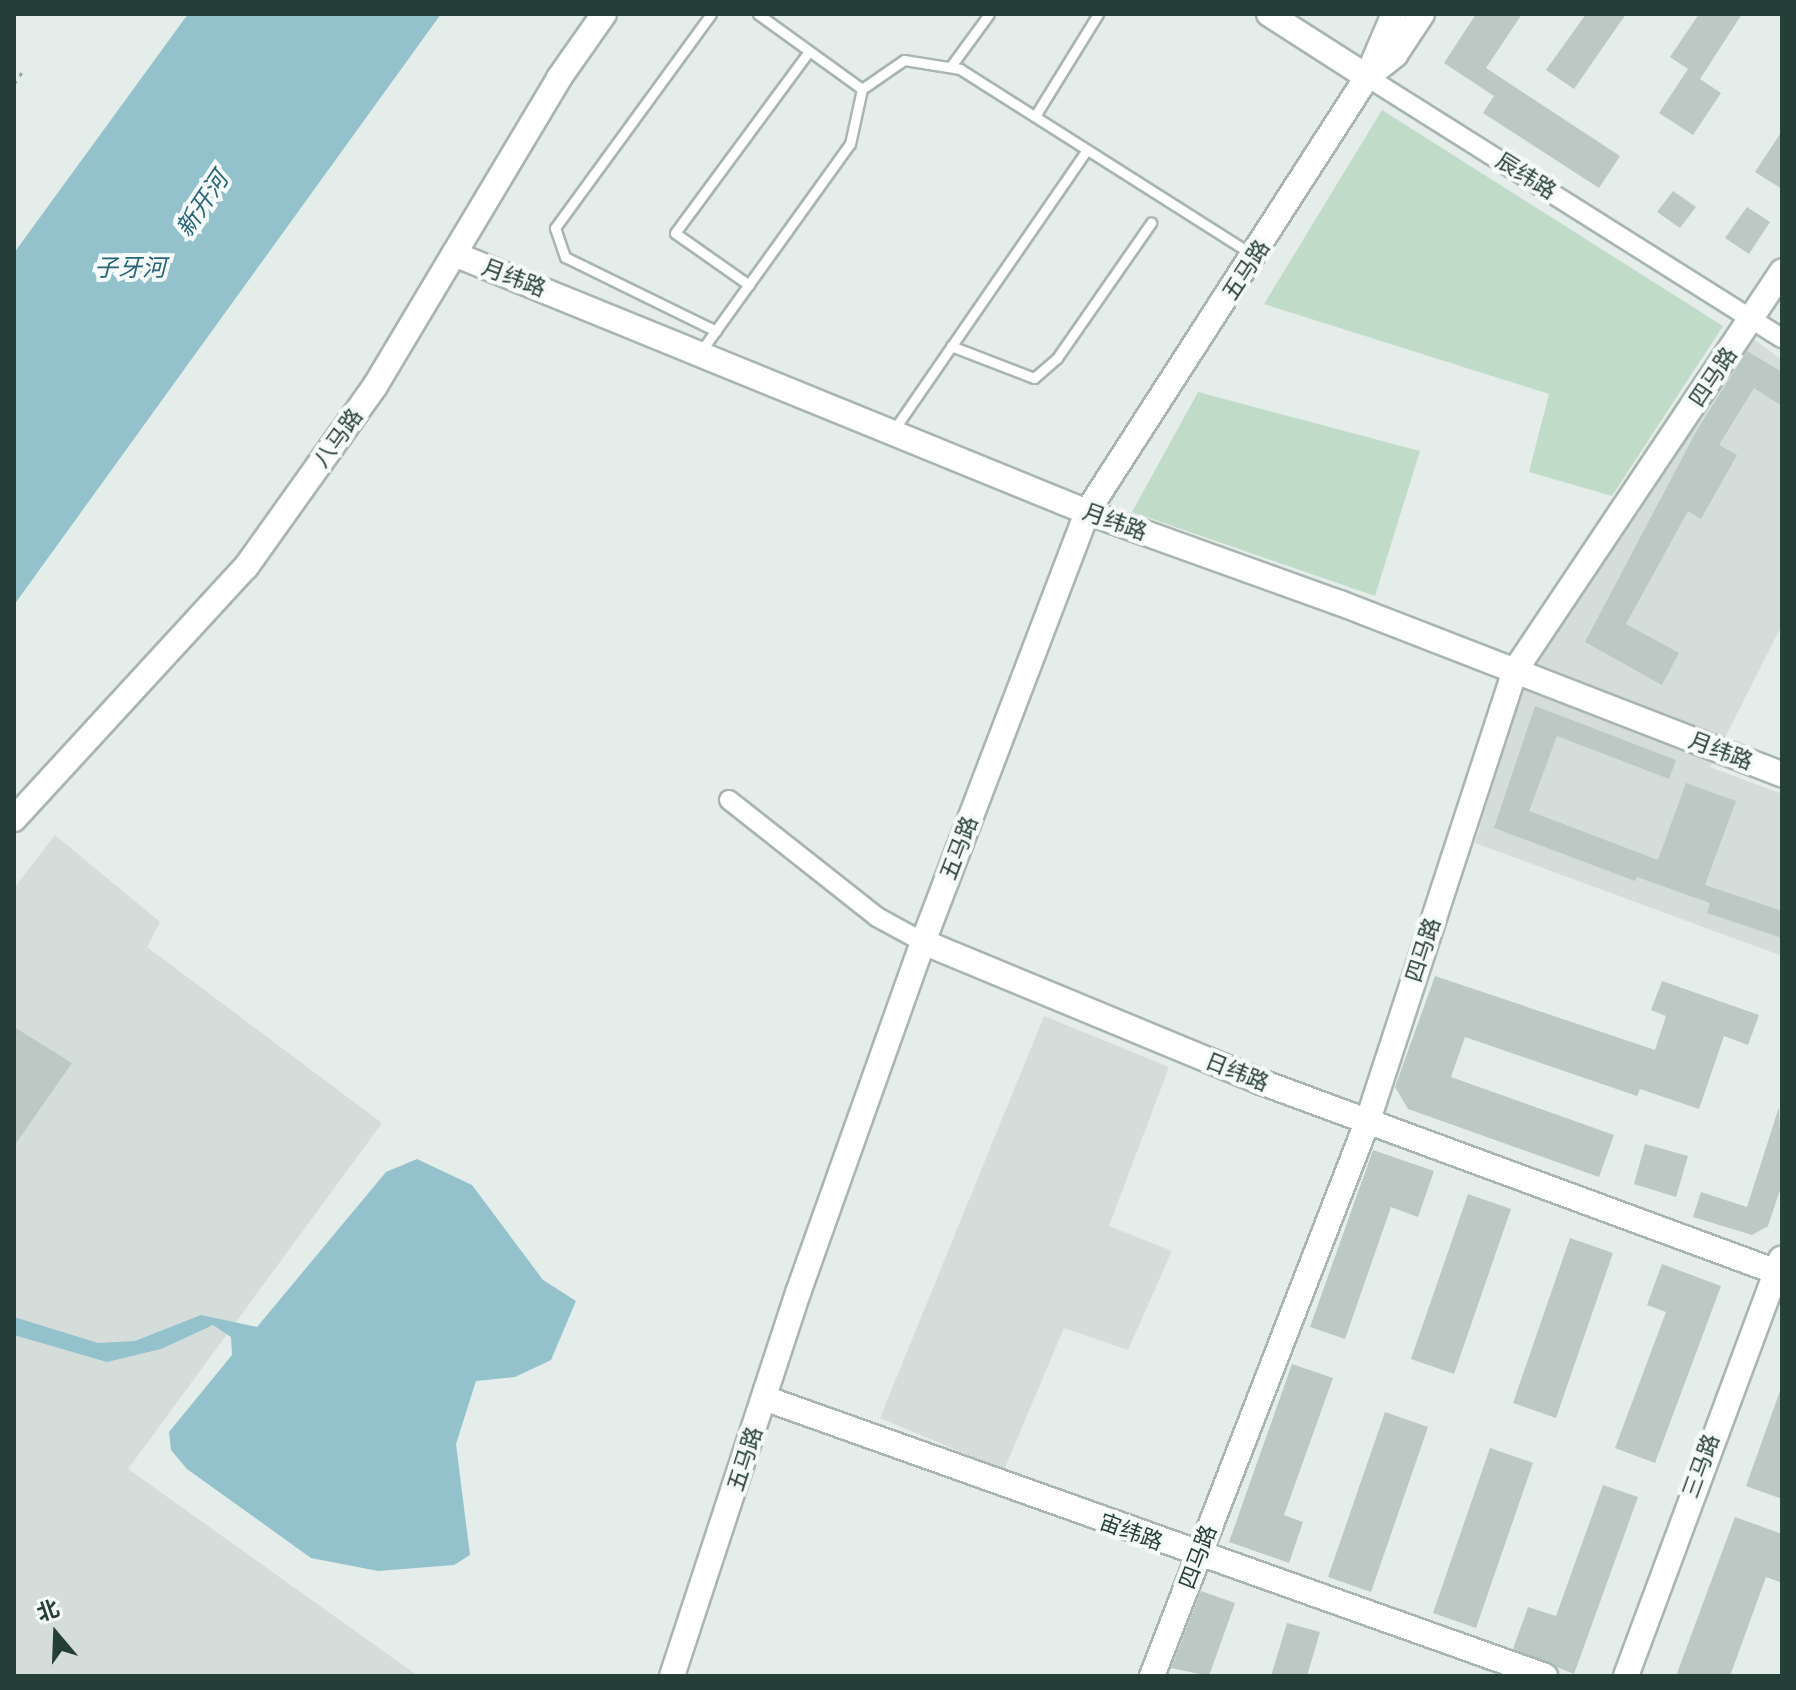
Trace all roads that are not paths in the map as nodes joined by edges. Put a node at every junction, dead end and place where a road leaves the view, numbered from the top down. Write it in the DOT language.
graph roads {
  1 [pos="604,14"];
  2 [pos="711,14"];
  3 [pos="758,14"];
  4 [pos="989,14"];
  5 [pos="1098,14"];
  6 [pos="1269,14"];
  7 [pos="1394,14"];
  8 [pos="1422,14"];
  9 [pos="809,51"];
  10 [pos="951,66"];
  11 [pos="1367,77"];
  12 [pos="862,89"];
  13 [pos="1035,116"];
  14 [pos="1087,150"];
  15 [pos="1151,223"];
  16 [pos="454,254"];
  17 [pos="1255,256"];
  18 [pos="1782,271"];
  19 [pos="749,285"];
  20 [pos="1753,318"];
  21 [pos="716,331"];
  22 [pos="1782,338"];
  23 [pos="951,346"];
  24 [pos="701,351"];
  25 [pos="893,431"];
  26 [pos="1087,512"];
  27 [pos="1514,672"];
  28 [pos="1782,774"];
  29 [pos="729,800"];
  30 [pos="14,819"];
  31 [pos="923,942"];
  32 [pos="1368,1120"];
  33 [pos="1780,1268"];
  34 [pos="764,1398"];
  35 [pos="1199,1556"];
  36 [pos="672,1676"];
  37 [pos="1152,1676"];
  38 [pos="1545,1676"];
  39 [pos="1626,1676"];
  1 -- 16 [label="street, 八马路"];
  2 -- 21 [label="lane"];
  3 -- 9 [label="lane"];
  4 -- 10 [label="lane"];
  5 -- 13 [label="lane"];
  6 -- 11 [label="street, 辰纬路"];
  7 -- 11 [label="street, 五马路"];
  8 -- 11 [label="street, 五马路"];
  9 -- 12 [label="lane"];
  9 -- 19 [label="lane"];
  10 -- 12 [label="lane"];
  10 -- 13 [label="lane"];
  11 -- 17 [label="street, 五马路"];
  11 -- 20 [label="street, 辰纬路"];
  12 -- 19 [label="lane"];
  13 -- 14 [label="lane"];
  14 -- 17 [label="lane"];
  14 -- 23 [label="lane"];
  15 -- 23 [label="lane"];
  16 -- 24 [label="street, 月纬路"];
  16 -- 30 [label="street, 八马路"];
  17 -- 26 [label="street, 五马路"];
  18 -- 20 [label="street, 四马路"];
  19 -- 21 [label="lane"];
  20 -- 22 [label="street, 辰纬路"];
  20 -- 27 [label="street, 四马路"];
  21 -- 24 [label="lane"];
  23 -- 25 [label="lane"];
  24 -- 25 [label="street, 月纬路"];
  25 -- 26 [label="street, 月纬路"];
  26 -- 27 [label="street, 月纬路"];
  26 -- 31 [label="street, 五马路"];
  27 -- 28 [label="street, 月纬路"];
  27 -- 32 [label="street, 四马路"];
  29 -- 31 [label="street, 日纬路"];
  31 -- 32 [label="street, 日纬路"];
  31 -- 34 [label="street, 五马路"];
  32 -- 33 [label="street, 日纬路"];
  32 -- 35 [label="street, 四马路"];
  33 -- 39 [label="street, 三马路"];
  34 -- 35 [label="street, 宙纬路"];
  34 -- 36 [label="street, 五马路"];
  35 -- 37 [label="street, 四马路"];
  35 -- 38 [label="street, 宙纬路"];
}
